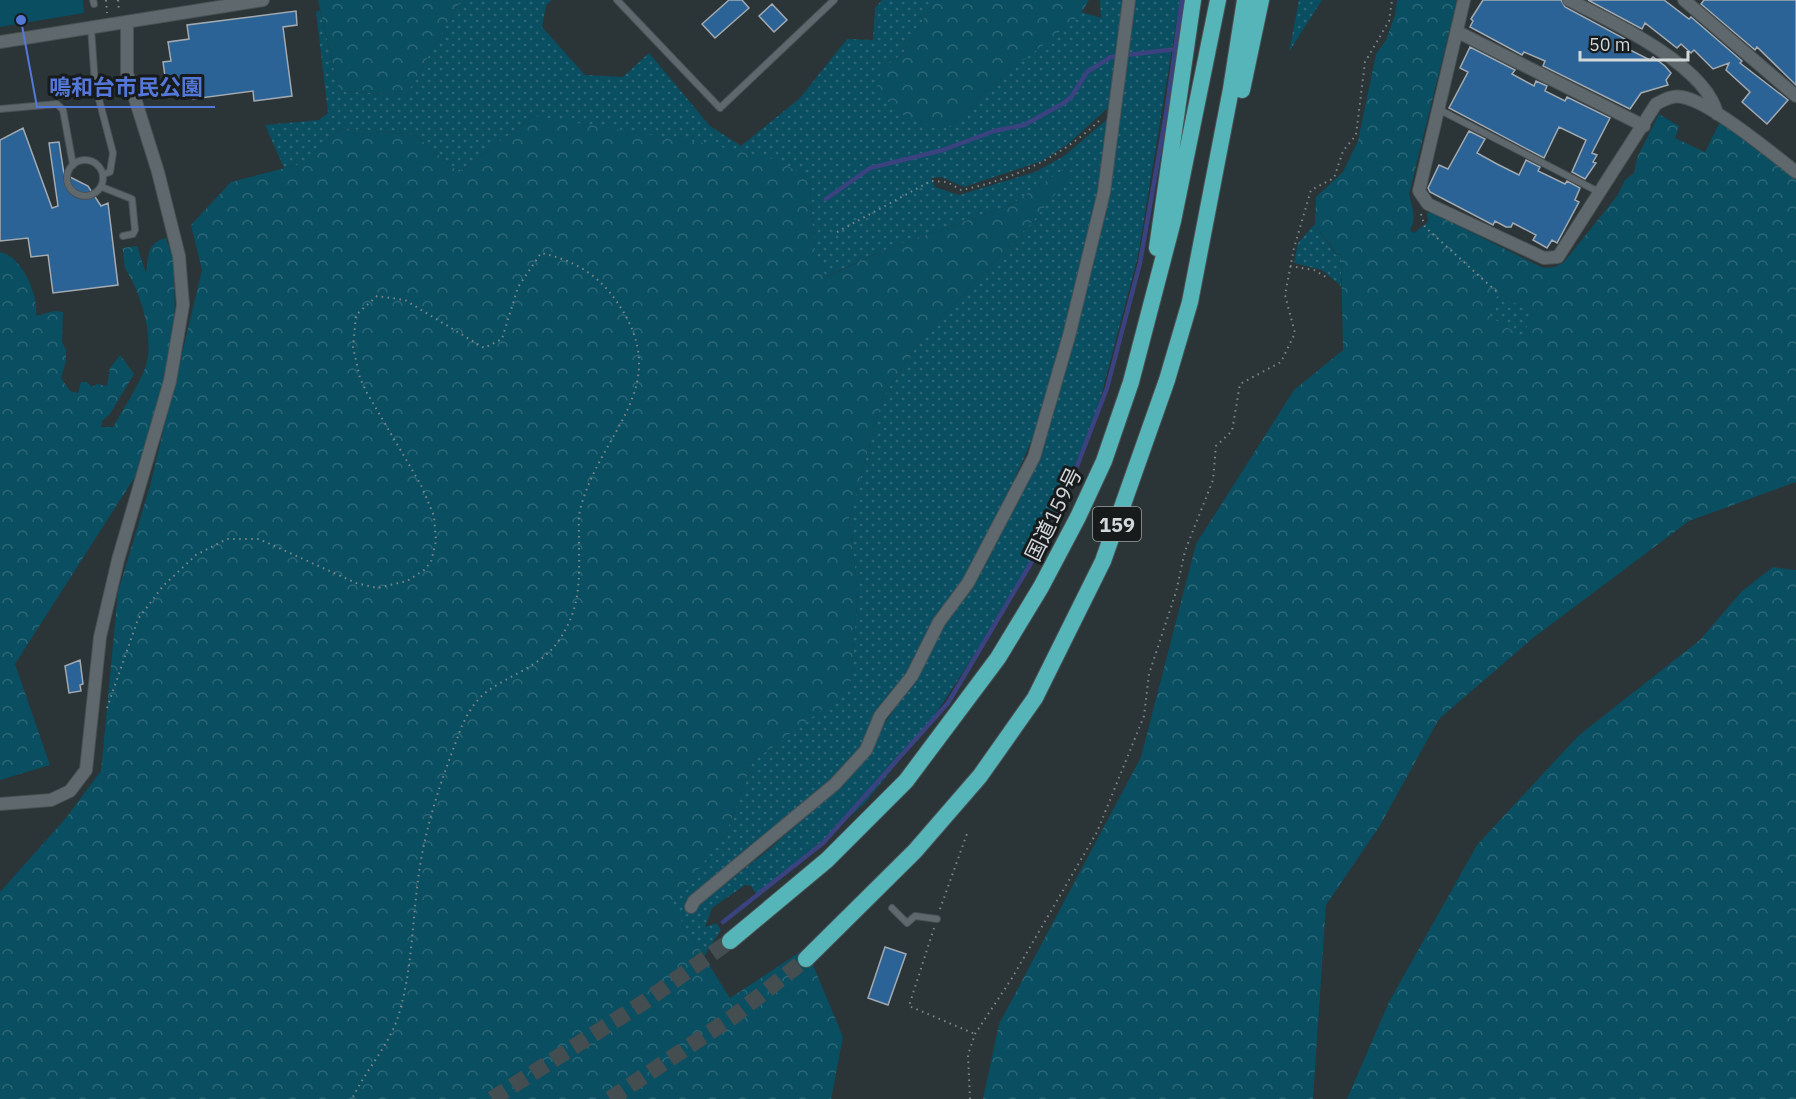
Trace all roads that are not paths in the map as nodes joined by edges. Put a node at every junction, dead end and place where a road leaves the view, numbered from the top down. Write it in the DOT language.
graph roads {
  1 [pos="263,0"];
  2 [pos="617,0"];
  3 [pos="834,0"];
  4 [pos="1129,0"];
  5 [pos="1192,0"];
  6 [pos="1218,0"];
  7 [pos="1245,0"];
  8 [pos="1261,0"];
  9 [pos="1464,0"];
  10 [pos="1569,0"];
  11 [pos="1684,0"];
  12 [pos="123,18"];
  13 [pos="91,28"];
  14 [pos="1458,32"];
  15 [pos="0,42"];
  16 [pos="1796,96"];
  17 [pos="0,109"];
  18 [pos="1437,109"];
  19 [pos="1717,114"];
  20 [pos="1644,126"];
  21 [pos="73,165"];
  22 [pos="1796,172"];
  23 [pos="104,174"];
  24 [pos="102,187"];
  25 [pos="1600,193"];
  26 [pos="123,236"];
  27 [pos="1203,240"];
  28 [pos="1131,382"];
  29 [pos="0,804"];
  30 [pos="692,907"];
  31 [pos="892,908"];
  32 [pos="937,919"];
  33 [pos="730,941"];
  34 [pos="806,959"];
  1 -- 12 [label="street"];
  2 -- 3 [label="lane"];
  4 -- 30 [label="street"];
  5 -- 28 [label="highway, 159"];
  6 -- 28 [label="highway, 国道159号 / 159"];
  7 -- 27 [label="highway, 159"];
  8 -- 27 [label="highway, 159"];
  9 -- 14 [label="street"];
  10 -- 19 [label="street"];
  11 -- 16 [label="street"];
  12 -- 13 [label="street"];
  12 -- 29 [label="street"];
  13 -- 15 [label="street"];
  13 -- 23 [label="lane"];
  14 -- 18 [label="street"];
  14 -- 20 [label="street"];
  17 -- 21 [label="lane"];
  18 -- 25 [label="lane"];
  18 -- 25 [label="street"];
  19 -- 20 [label="street"];
  19 -- 22 [label="street"];
  20 -- 25 [label="street"];
  21 -- 23 [label="lane"];
  21 -- 24 [label="lane"];
  23 -- 24 [label="lane"];
  24 -- 26 [label="lane"];
  27 -- 34 [label="highway, 159"];
  28 -- 33 [label="highway, 国道159号 / 159"];
  31 -- 32 [label="lane"];
}
